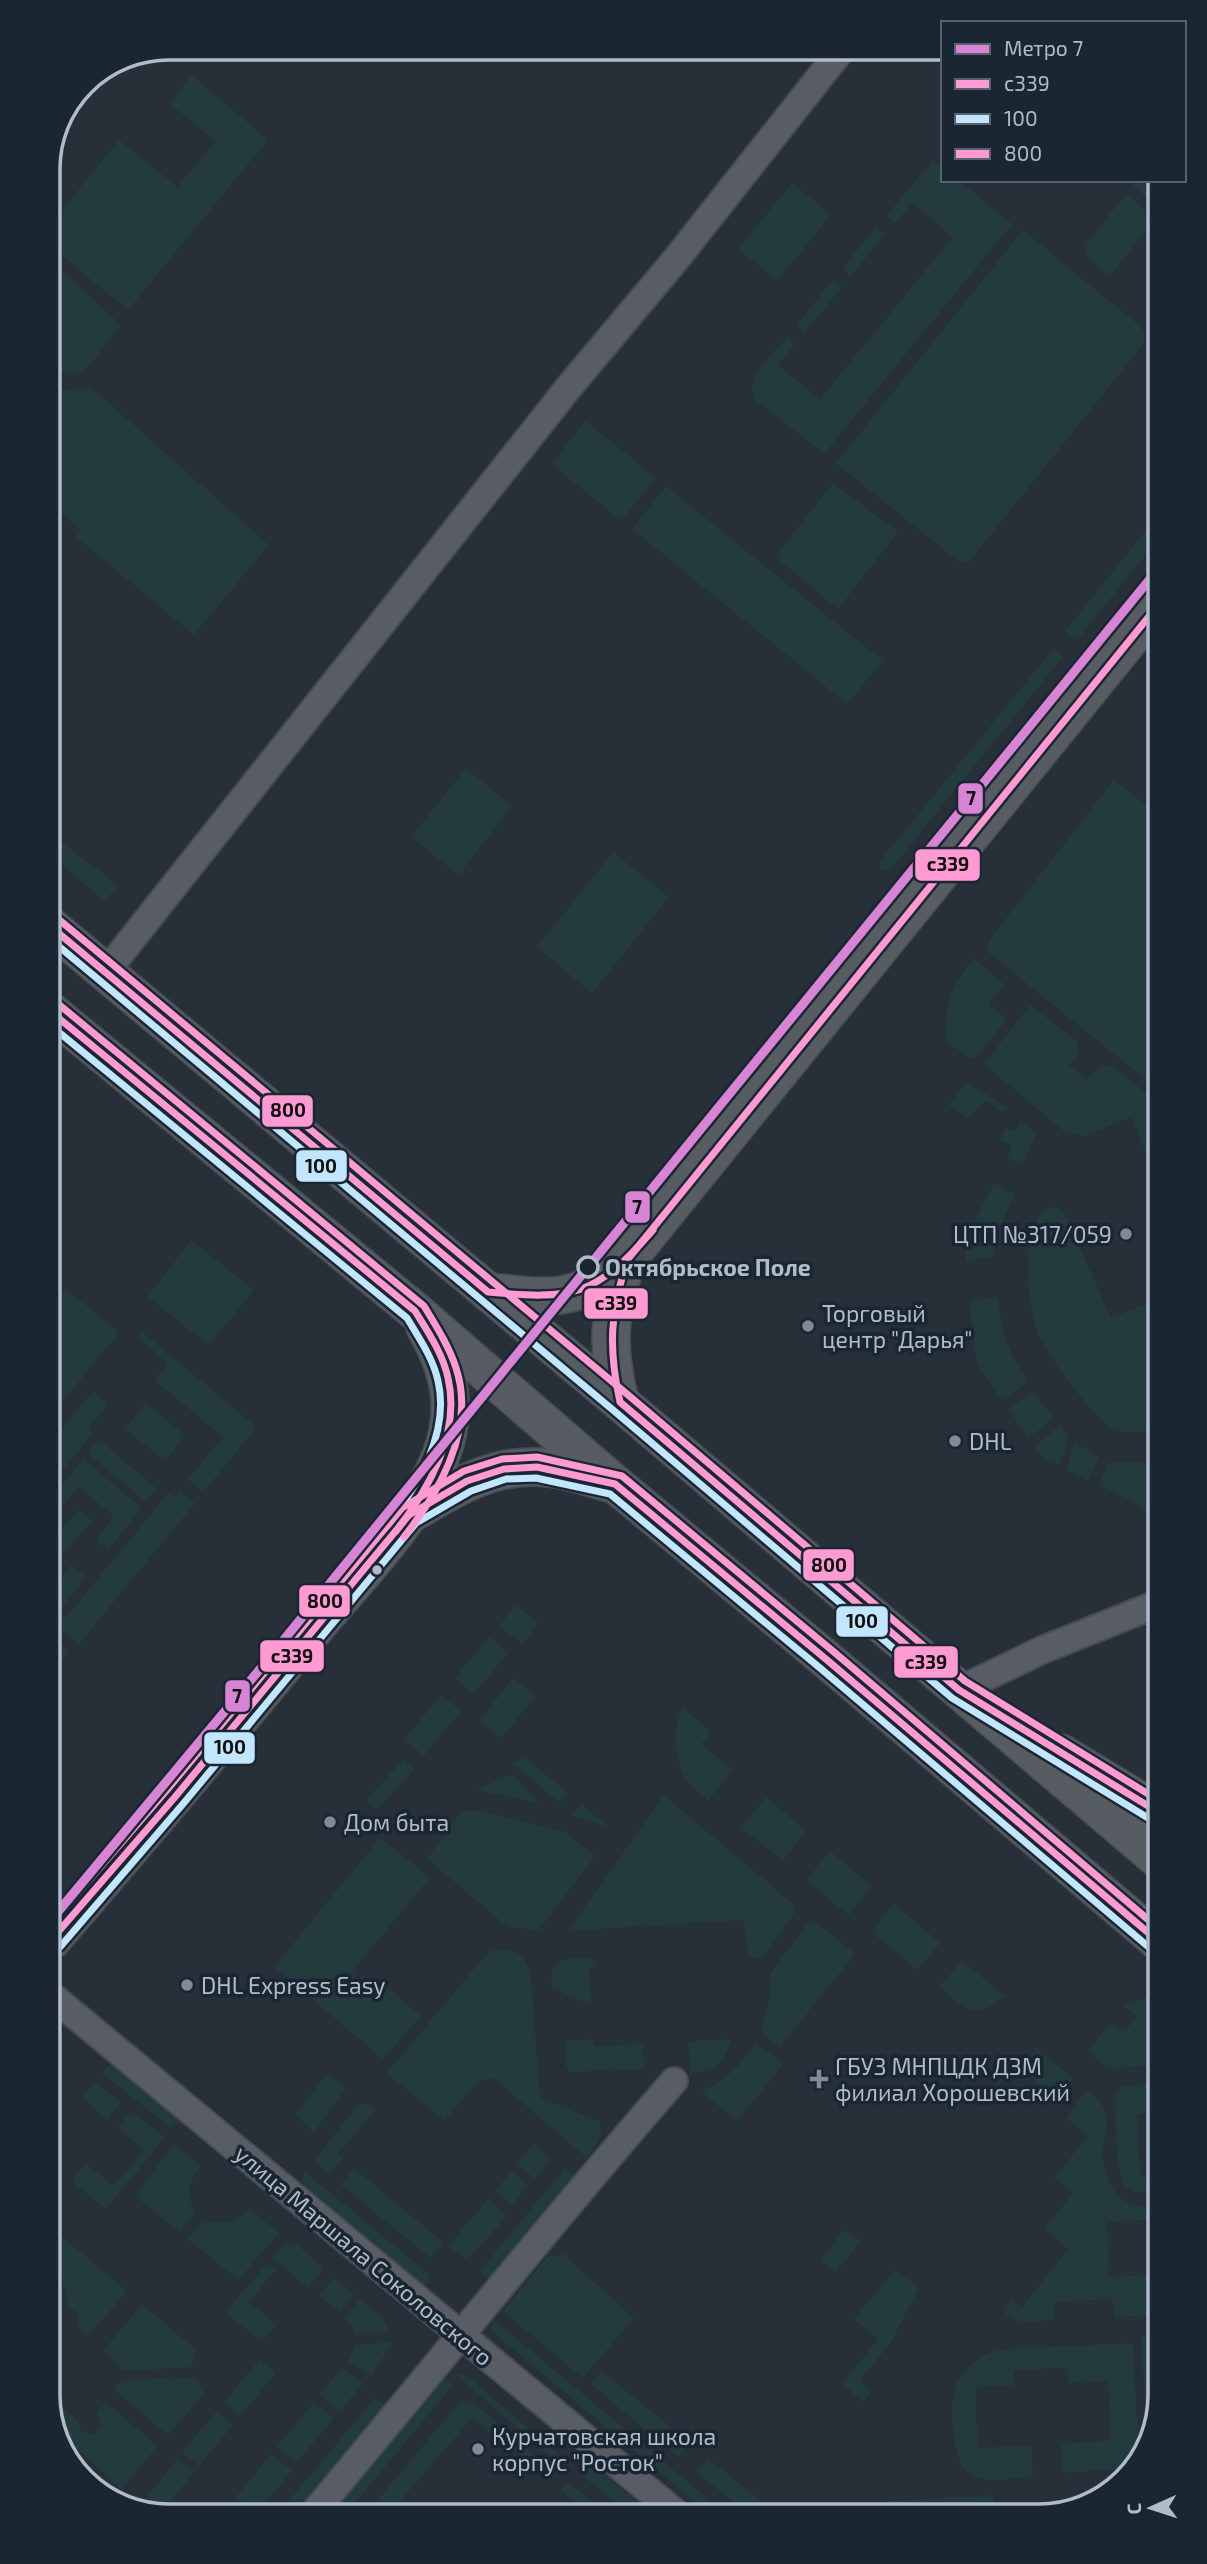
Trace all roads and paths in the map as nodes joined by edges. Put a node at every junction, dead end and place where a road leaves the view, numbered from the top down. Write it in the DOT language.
graph roads {
  1 [pos="834,60"];
  2 [pos="1148,617"];
  3 [pos="60,935"];
  4 [pos="105,973"];
  5 [pos="60,1020"];
  6 [pos="628,1259"];
  7 [pos="488,1292"];
  8 [pos="415,1311"];
  9 [pos="620,1402"];
  10 [pos="615,1484"];
  11 [pos="409,1515"];
  12 [pos="1148,1608"];
  13 [pos="958,1690"];
  14 [pos="1148,1806"];
  15 [pos="1148,1851"];
  16 [pos="60,1931"];
  17 [pos="1148,1933"];
  18 [pos="60,2003"];
  19 [pos="674,2081"];
  20 [pos="461,2337"];
  21 [pos="321,2504"];
  22 [pos="665,2504"];
  1 -- 4 [label="street"];
  2 -- 6 [label="main road"];
  3 -- 4 [label="main road"];
  4 -- 7 [label="main road"];
  5 -- 8 [label="main road"];
  6 -- 7 [label="main road"];
  6 -- 9 [label="main road"];
  7 -- 9 [label="main road"];
  8 -- 10 [label="main road"];
  8 -- 11 [label="main road"];
  9 -- 13 [label="main road"];
  10 -- 11 [label="main road"];
  10 -- 17 [label="main road"];
  11 -- 16 [label="main road"];
  12 -- 13 [label="street"];
  13 -- 14 [label="main road"];
  13 -- 15 [label="main road"];
  18 -- 20 [label="street, улица Маршала Соколовского"];
  19 -- 20 [label="street"];
  20 -- 21 [label="street"];
  20 -- 22 [label="street, улица Маршала Соколовского"];
}
